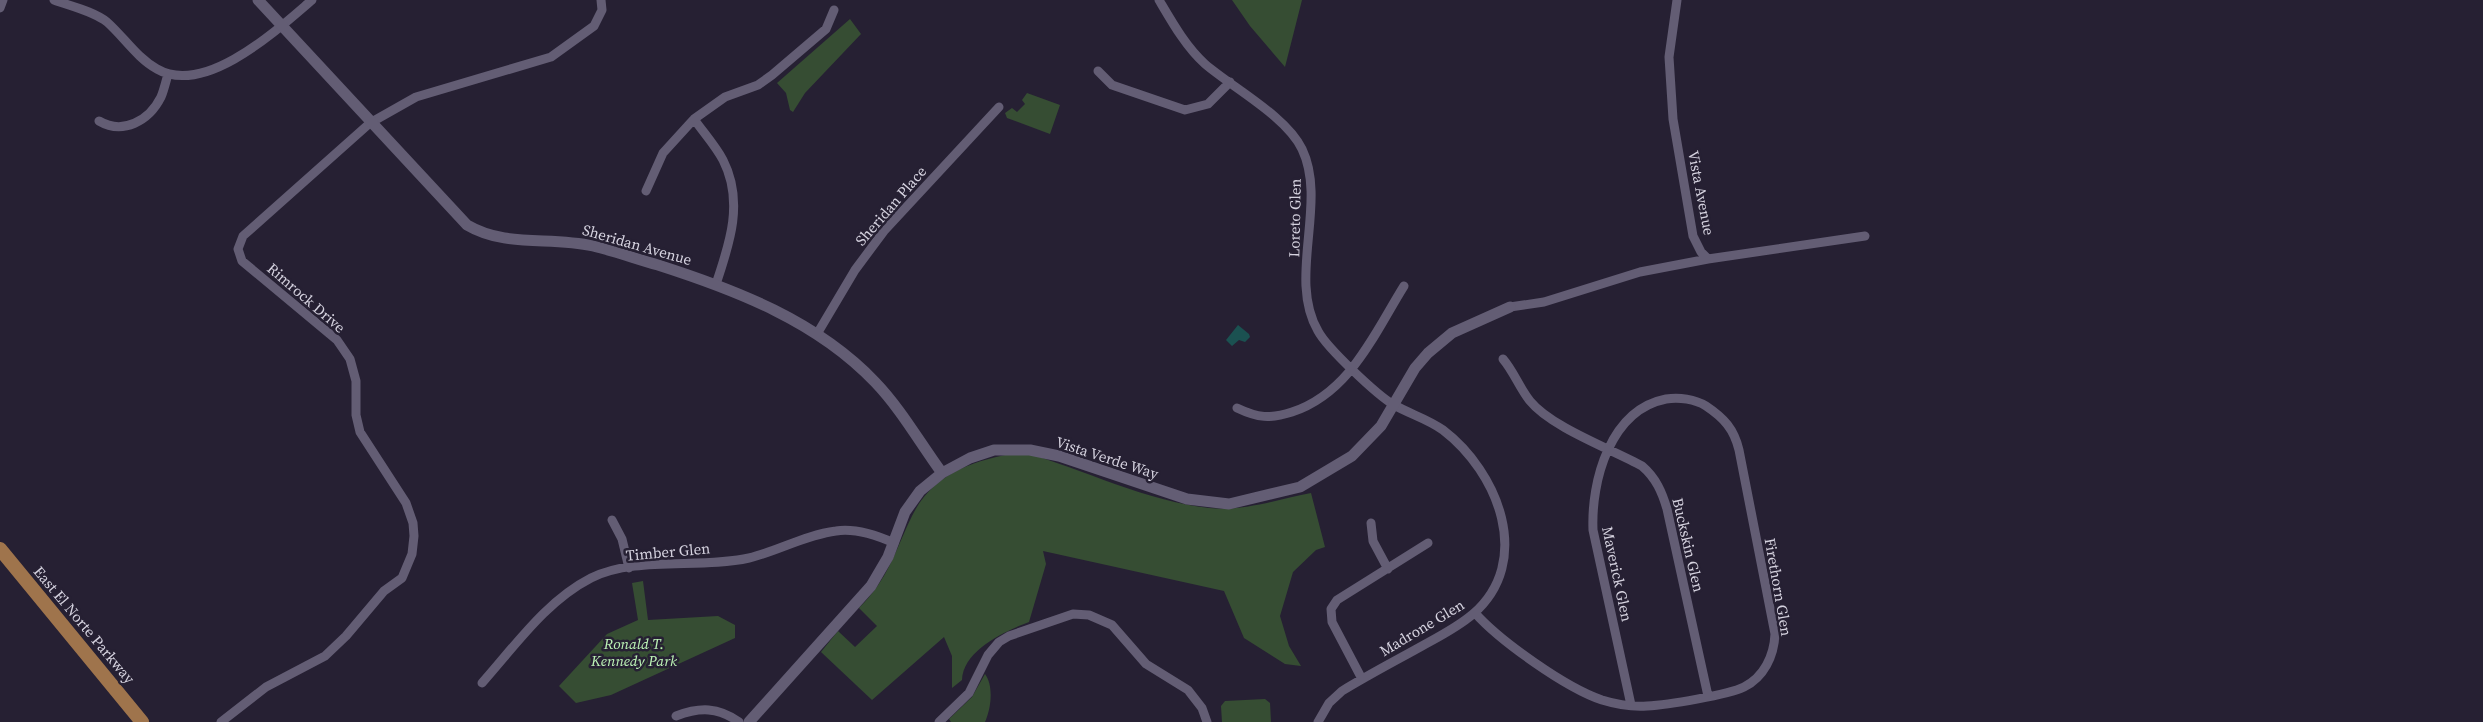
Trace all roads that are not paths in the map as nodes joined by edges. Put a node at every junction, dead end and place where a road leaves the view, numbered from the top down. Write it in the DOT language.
graph roads {
  1 [pos="3,0"];
  2 [pos="54,0"];
  3 [pos="258,0"];
  4 [pos="312,0"];
  5 [pos="601,0"];
  6 [pos="1159,0"];
  7 [pos="1677,0"];
  8 [pos="0,8"];
  9 [pos="834,10"];
  10 [pos="281,26"];
  11 [pos="1098,71"];
  12 [pos="168,74"];
  13 [pos="1230,82"];
  14 [pos="999,107"];
  15 [pos="694,118"];
  16 [pos="99,121"];
  17 [pos="370,123"];
  18 [pos="646,191"];
  19 [pos="1864,236"];
  20 [pos="1708,259"];
  21 [pos="716,284"];
  22 [pos="1404,286"];
  23 [pos="1510,307"];
  24 [pos="817,334"];
  25 [pos="1503,359"];
  26 [pos="1352,369"];
  27 [pos="1392,404"];
  28 [pos="1238,408"];
  29 [pos="1608,449"];
  30 [pos="942,473"];
  31 [pos="612,520"];
  32 [pos="1371,523"];
  33 [pos="894,542"];
  34 [pos="1428,544"];
  35 [pos="0,549"];
  36 [pos="629,568"];
  37 [pos="1388,570"];
  38 [pos="1475,613"];
  39 [pos="1362,679"];
  40 [pos="482,683"];
  41 [pos="1708,696"];
  42 [pos="1631,705"];
  43 [pos="676,716"];
  44 [pos="231,719"];
  45 [pos="138,720"];
  46 [pos="222,722"];
  47 [pos="739,722"];
  48 [pos="749,722"];
  49 [pos="939,722"];
  50 [pos="1207,722"];
  51 [pos="1318,722"];
  1 -- 8 [label="street"];
  2 -- 12 [label="street"];
  3 -- 10 [label="street, Sheridan Avenue"];
  4 -- 10 [label="street"];
  5 -- 17 [label="street, Rimrock Drive"];
  6 -- 13 [label="street, Loreto Glen"];
  7 -- 20 [label="street, Vista Avenue"];
  9 -- 15 [label="street"];
  10 -- 12 [label="street"];
  10 -- 17 [label="street, Sheridan Avenue"];
  11 -- 13 [label="street"];
  12 -- 16 [label="street"];
  13 -- 26 [label="street, Loreto Glen"];
  14 -- 24 [label="street, Sheridan Place"];
  15 -- 18 [label="street"];
  15 -- 21 [label="street"];
  17 -- 21 [label="street, Sheridan Avenue"];
  17 -- 44 [label="street, Rimrock Drive"];
  19 -- 20 [label="street"];
  20 -- 23 [label="street"];
  21 -- 24 [label="street, Sheridan Avenue"];
  22 -- 26 [label="street"];
  23 -- 27 [label="street, Vista Verde Way"];
  24 -- 30 [label="street, Sheridan Avenue"];
  25 -- 29 [label="street, Buckskin Glen"];
  26 -- 27 [label="street, Loreto Glen"];
  26 -- 28 [label="street"];
  27 -- 30 [label="street, Vista Verde Way"];
  27 -- 38 [label="street, Madrone Glen"];
  29 -- 41 [label="street, Buckskin Glen"];
  29 -- 41 [label="street, Firethorn Glen"];
  29 -- 42 [label="street, Maverick Glen"];
  30 -- 33 [label="street, Vista Verde Way"];
  31 -- 36 [label="street"];
  32 -- 37 [label="street"];
  33 -- 36 [label="street, Timber Glen"];
  33 -- 48 [label="street, Vista Verde Way"];
  34 -- 37 [label="street"];
  35 -- 45 [label="main road, East El Norte Parkway"];
  36 -- 40 [label="street, Timber Glen"];
  37 -- 39 [label="street"];
  38 -- 39 [label="street, Madrone Glen"];
  38 -- 42 [label="street, Firethorn Glen"];
  39 -- 51 [label="street, Madrone Glen"];
  41 -- 42 [label="street, Firethorn Glen"];
  43 -- 47 [label="street"];
  44 -- 46 [label="street, Rimrock Drive"];
  49 -- 50 [label="street"];
}
